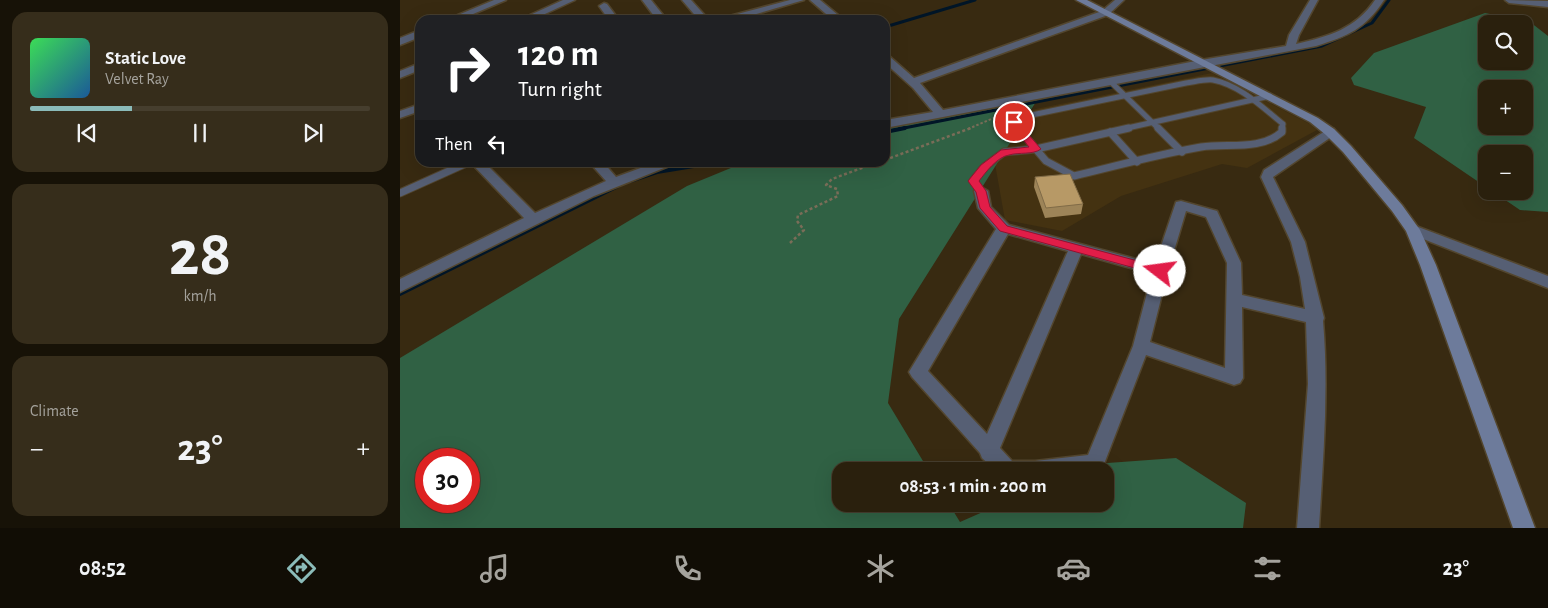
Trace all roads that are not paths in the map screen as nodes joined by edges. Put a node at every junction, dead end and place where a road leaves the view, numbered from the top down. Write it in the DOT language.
graph roads {
  1 [pos="502,0"];
  2 [pos="571,0"];
  3 [pos="646,0"];
  4 [pos="686,0"];
  5 [pos="800,0"];
  6 [pos="814,0"];
  7 [pos="1080,0"];
  8 [pos="1120,0"];
  9 [pos="1314,0"];
  10 [pos="1380,0"];
  11 [pos="1509,0"];
  12 [pos="1548,4"];
  13 [pos="604,6"];
  14 [pos="757,12"];
  15 [pos="1105,13"];
  16 [pos="464,15"];
  17 [pos="536,15"];
  18 [pos="610,15"];
  19 [pos="658,15"];
  20 [pos="700,15"];
  21 [pos="745,15"];
  22 [pos="760,15"];
  23 [pos="833,15"];
  24 [pos="415,35"];
  25 [pos="400,42"];
  26 [pos="1290,49"];
  27 [pos="890,62"];
  28 [pos="1203,63"];
  29 [pos="415,68"];
  30 [pos="400,75"];
  31 [pos="913,82"];
  32 [pos="1112,83"];
  33 [pos="1124,96"];
  34 [pos="1270,96"];
  35 [pos="1253,100"];
  36 [pos="415,109"];
  37 [pos="940,114"];
  38 [pos="400,115"];
  39 [pos="890,123"];
  40 [pos="1152,123"];
  41 [pos="1110,132"];
  42 [pos="1330,132"];
  43 [pos="1036,149"];
  44 [pos="1182,152"];
  45 [pos="1137,162"];
  46 [pos="458,167"];
  47 [pos="481,167"];
  48 [pos="600,167"];
  49 [pos="656,167"];
  50 [pos="614,182"];
  51 [pos="981,191"];
  52 [pos="400,192"];
  53 [pos="533,219"];
  54 [pos="1004,228"];
  55 [pos="1413,230"];
  56 [pos="1076,250"];
  57 [pos="1160,271"];
  58 [pos="1548,282"];
  59 [pos="400,286"];
  60 [pos="1233,299"];
  61 [pos="1316,318"];
  62 [pos="1141,346"];
  63 [pos="989,452"];
  64 [pos="1308,528"];
  65 [pos="1524,528"];
  1 -- 16 [label="street"];
  2 -- 17 [label="street"];
  3 -- 19 [label="street"];
  4 -- 20 [label="street"];
  5 -- 14 [label="street"];
  6 -- 23 [label="street"];
  7 -- 15 [label="street"];
  8 -- 15 [label="street"];
  9 -- 26 [label="street"];
  10 -- 26 [label="street"];
  11 -- 12 [label="street"];
  13 -- 18 [label="street"];
  14 -- 21 [label="street"];
  14 -- 22 [label="street"];
  15 -- 28 [label="street"];
  15 -- 31 [label="street"];
  24 -- 25 [label="street"];
  26 -- 28 [label="street"];
  27 -- 31 [label="street"];
  28 -- 32 [label="street"];
  28 -- 34 [label="street"];
  29 -- 30 [label="street"];
  31 -- 37 [label="street"];
  32 -- 33 [label="lane"];
  32 -- 37 [label="street"];
  33 -- 35 [label="lane"];
  33 -- 40 [label="lane"];
  33 -- 43 [label="lane"];
  34 -- 35 [label="lane"];
  34 -- 42 [label="street"];
  35 -- 40 [label="lane"];
  35 -- 44 [label="lane"];
  36 -- 38 [label="street"];
  37 -- 39 [label="street"];
  40 -- 41 [label="lane"];
  40 -- 44 [label="lane"];
  41 -- 43 [label="lane"];
  41 -- 45 [label="lane"];
  42 -- 55 [label="street"];
  42 -- 61 [label="street"];
  43 -- 45 [label="lane"];
  43 -- 51 [label="lane"];
  44 -- 45 [label="lane"];
  46 -- 52 [label="lane"];
  47 -- 53 [label="street"];
  48 -- 50 [label="street"];
  49 -- 50 [label="street"];
  50 -- 53 [label="street"];
  51 -- 54 [label="street"];
  53 -- 59 [label="street"];
  54 -- 56 [label="street"];
  54 -- 63 [label="street"];
  55 -- 58 [label="street"];
  55 -- 65 [label="street"];
  56 -- 57 [label="street"];
  56 -- 63 [label="street"];
  57 -- 60 [label="street"];
  57 -- 62 [label="street"];
  60 -- 61 [label="street"];
  60 -- 62 [label="street"];
  61 -- 64 [label="street"];
  62 -- 63 [label="street"];
}
